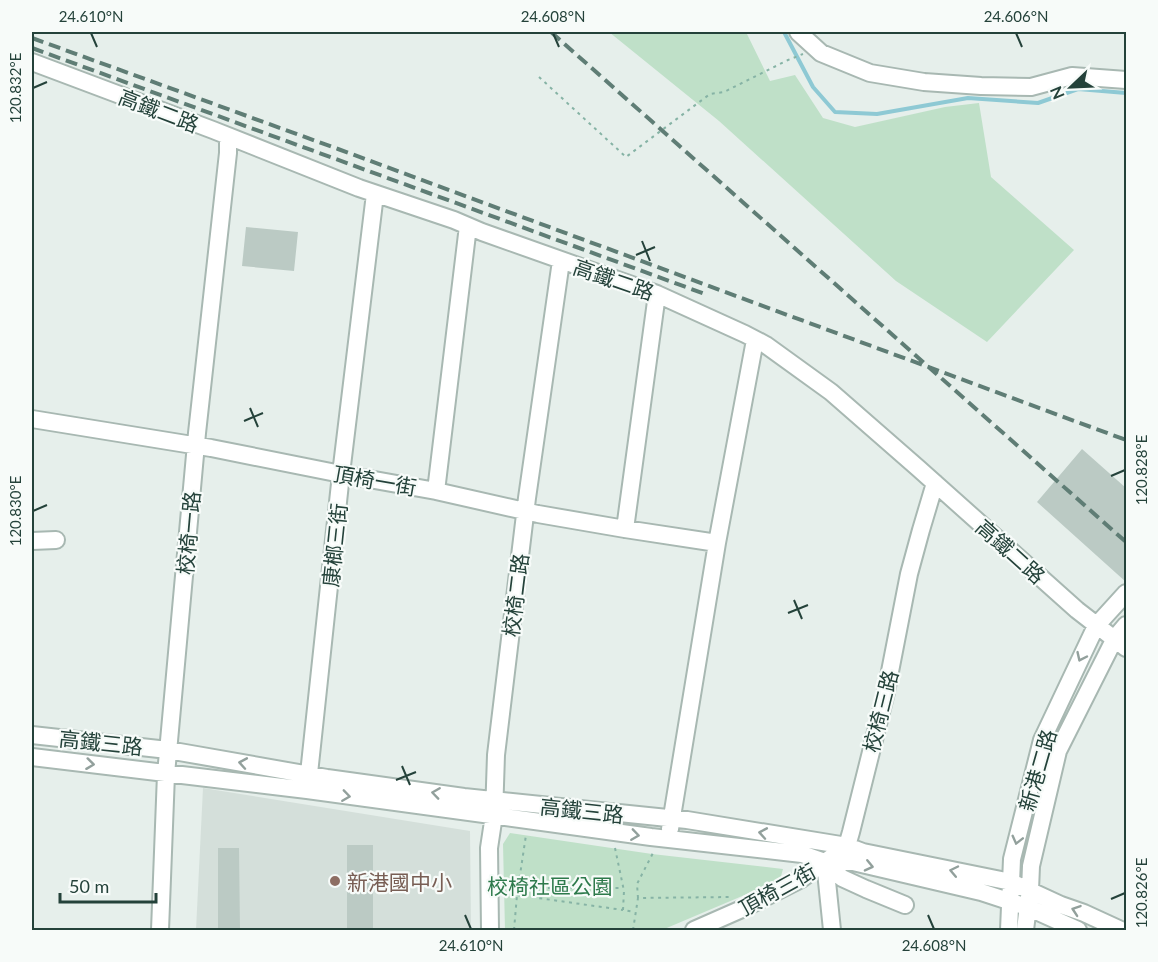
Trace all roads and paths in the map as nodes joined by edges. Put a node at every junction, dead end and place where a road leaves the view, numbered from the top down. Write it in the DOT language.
graph roads {
  1 [pos="798,32"];
  2 [pos="806,53"];
  3 [pos="32,62"];
  4 [pos="539,77"];
  5 [pos="1126,81"];
  6 [pos="228,137"];
  7 [pos="375,194"];
  8 [pos="468,226"];
  9 [pos="561,261"];
  10 [pos="657,294"];
  11 [pos="755,339"];
  12 [pos="32,419"];
  13 [pos="196,446"];
  14 [pos="341,474"];
  15 [pos="935,483"];
  16 [pos="436,491"];
  17 [pos="525,510"];
  18 [pos="625,530"];
  19 [pos="56,540"];
  20 [pos="32,541"];
  21 [pos="717,543"];
  22 [pos="1126,593"];
  23 [pos="1126,625"];
  24 [pos="1096,626"];
  25 [pos="1121,643"];
  26 [pos="32,735"];
  27 [pos="168,750"];
  28 [pos="32,757"];
  29 [pos="166,774"];
  30 [pos="308,782"];
  31 [pos="494,808"];
  32 [pos="672,818"];
  33 [pos="526,831"];
  34 [pos="613,842"];
  35 [pos="662,843"];
  36 [pos="846,846"];
  37 [pos="825,862"];
  38 [pos="1011,882"];
  39 [pos="500,888"];
  40 [pos="518,888"];
  41 [pos="623,888"];
  42 [pos="517,895"];
  43 [pos="738,897"];
  44 [pos="638,898"];
  45 [pos="1029,898"];
  46 [pos="1009,901"];
  47 [pos="905,905"];
  48 [pos="623,910"];
  49 [pos="635,912"];
  50 [pos="160,930"];
  51 [pos="490,930"];
  52 [pos="514,930"];
  53 [pos="633,930"];
  54 [pos="694,930"];
  55 [pos="832,930"];
  56 [pos="1009,930"];
  57 [pos="1025,930"];
  58 [pos="1078,930"];
  59 [pos="1121,930"];
  1 -- 5 [label="street"];
  2 -- 4 [label="path"];
  3 -- 6 [label="street, 高鐵二路"];
  6 -- 7 [label="street, 高鐵二路"];
  6 -- 13 [label="street, 校椅一路"];
  7 -- 8 [label="street, 高鐵二路"];
  7 -- 14 [label="street, 康榔三街"];
  8 -- 9 [label="street, 高鐵二路"];
  8 -- 16 [label="street"];
  9 -- 10 [label="street, 高鐵二路"];
  9 -- 17 [label="street, 校椅二路"];
  10 -- 11 [label="street, 高鐵二路"];
  10 -- 18 [label="street"];
  11 -- 15 [label="street, 高鐵二路"];
  11 -- 21 [label="street"];
  12 -- 13 [label="street, 頂椅一街"];
  13 -- 14 [label="street, 頂椅一街"];
  13 -- 27 [label="street, 校椅一路"];
  14 -- 16 [label="street, 頂椅一街"];
  14 -- 30 [label="street, 康榔三街"];
  15 -- 24 [label="street, 高鐵二路"];
  15 -- 36 [label="street, 校椅三路"];
  16 -- 17 [label="street, 頂椅一街"];
  17 -- 18 [label="street, 頂椅一街"];
  17 -- 31 [label="street, 校椅二路"];
  18 -- 21 [label="street, 頂椅一街"];
  19 -- 20 [label="street"];
  21 -- 32 [label="street"];
  22 -- 24 [label="street, 新港二路"];
  23 -- 25 [label="street, 新港二路"];
  24 -- 25 [label="street, 高鐵二路"];
  24 -- 38 [label="street, 新港二路, one-way"];
  25 -- 45 [label="street, 新港二路"];
  26 -- 27 [label="street, 高鐵三路"];
  27 -- 29 [label="street, 校椅一路"];
  30 -- 27 [label="street, 高鐵三路, one-way"];
  28 -- 29 [label="street, 高鐵三路, one-way"];
  29 -- 30 [label="street, 高鐵三路"];
  29 -- 50 [label="street, 校椅一路"];
  30 -- 31 [label="street, 高鐵三路"];
  31 -- 32 [label="street, 高鐵三路"];
  31 -- 35 [label="street, 高鐵三路, one-way"];
  31 -- 51 [label="street, 校椅二路"];
  32 -- 35 [label="street"];
  36 -- 32 [label="street, 高鐵三路, one-way"];
  33 -- 40 [label="path"];
  34 -- 41 [label="path"];
  35 -- 37 [label="street, 高鐵三路"];
  35 -- 44 [label="path"];
  36 -- 37 [label="street"];
  38 -- 36 [label="street, 高鐵三路, one-way"];
  37 -- 46 [label="street, 高鐵三路, one-way"];
  37 -- 47 [label="street"];
  37 -- 54 [label="street, 頂椅三街"];
  37 -- 55 [label="street"];
  38 -- 45 [label="street, 高鐵三路"];
  38 -- 46 [label="street, 新港二路"];
  39 -- 40 [label="path"];
  40 -- 41 [label="path"];
  40 -- 42 [label="path"];
  41 -- 48 [label="path"];
  42 -- 48 [label="path"];
  42 -- 52 [label="path"];
  43 -- 44 [label="path"];
  44 -- 49 [label="path"];
  45 -- 46 [label="street, 高鐵三路"];
  45 -- 57 [label="street, 新港二路"];
  45 -- 58 [label="street, 高鐵三路"];
  59 -- 45 [label="street, 高鐵三路, one-way"];
  46 -- 56 [label="street, 新港二路"];
  48 -- 49 [label="path"];
  49 -- 53 [label="path"];
}
